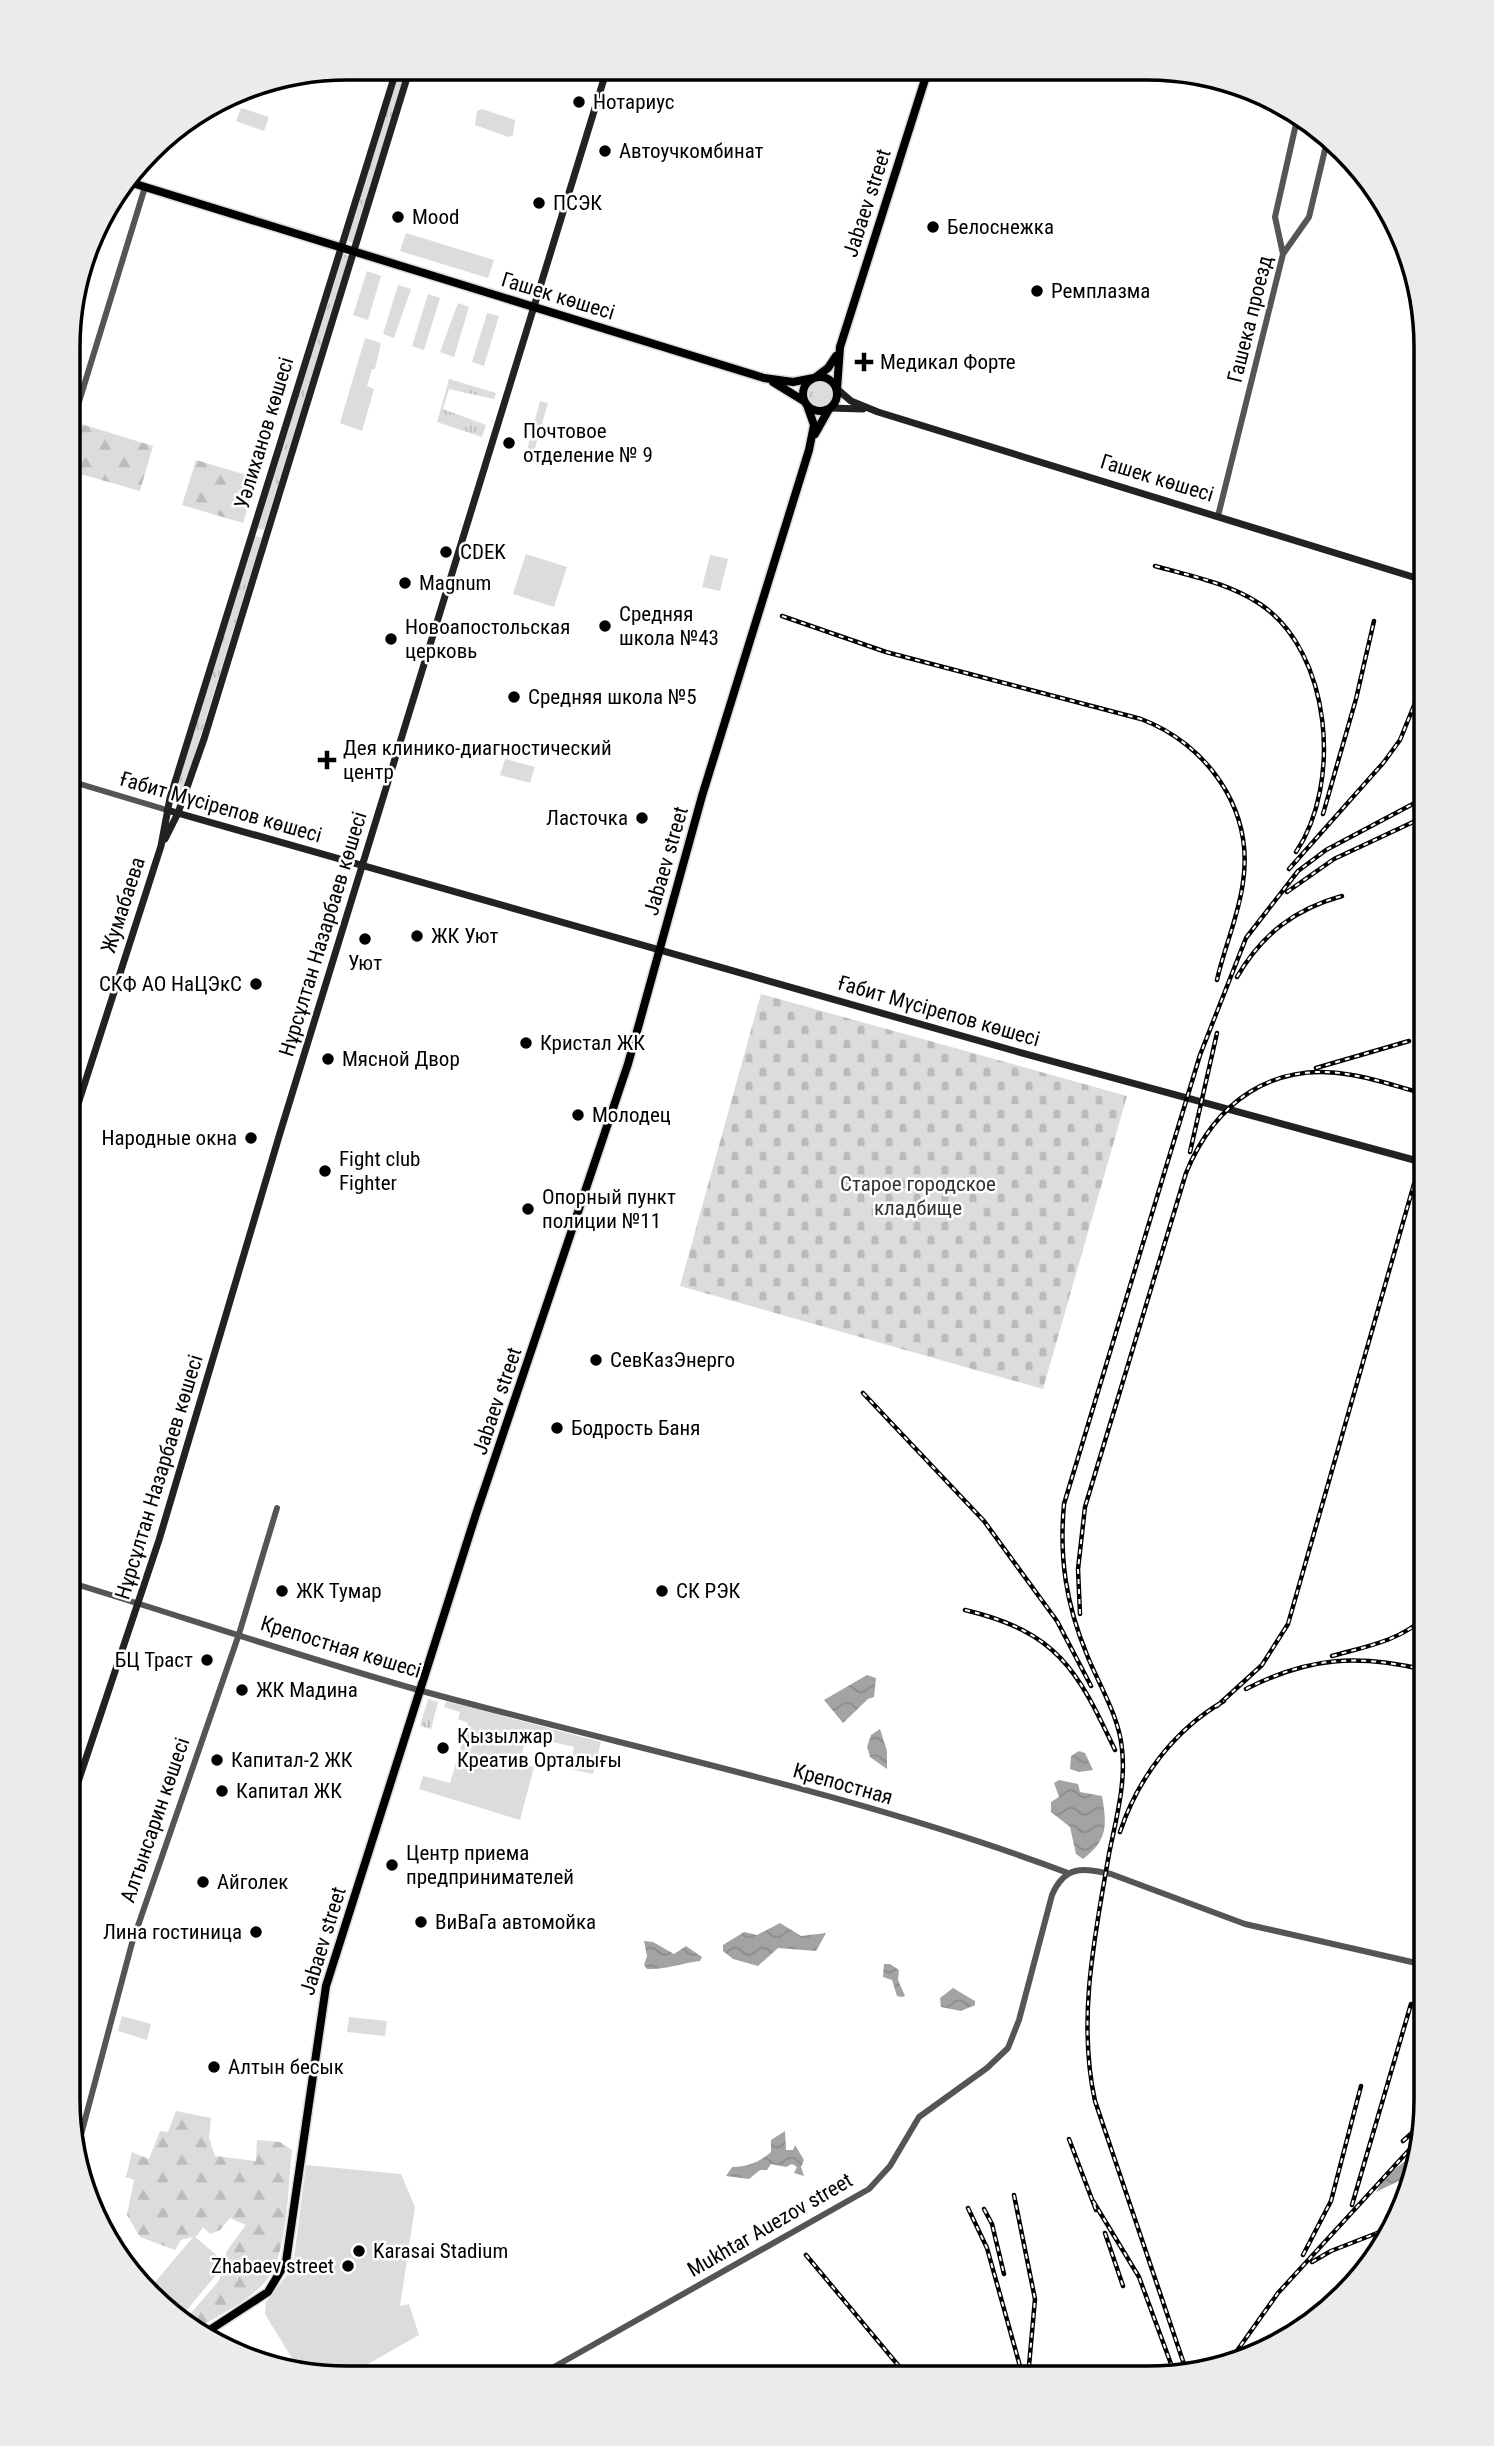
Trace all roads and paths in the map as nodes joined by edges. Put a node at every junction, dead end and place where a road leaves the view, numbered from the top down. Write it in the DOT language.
graph roads {
  1 [pos="393,80"];
  2 [pos="406,80"];
  3 [pos="604,80"];
  4 [pos="925,80"];
  5 [pos="1296,125"];
  6 [pos="1325,149"];
  7 [pos="137,184"];
  8 [pos="145,187"];
  9 [pos="339,246"];
  10 [pos="355,251"];
  11 [pos="1283,254"];
  12 [pos="535,307"];
  13 [pos="840,348"];
  14 [pos="815,377"];
  15 [pos="764,378"];
  16 [pos="837,389"];
  17 [pos="80,398"];
  18 [pos="806,403"];
  19 [pos="830,408"];
  20 [pos="878,412"];
  21 [pos="288,414"];
  22 [pos="304,418"];
  23 [pos="809,450"];
  24 [pos="1218,516"];
  25 [pos="1414,577"];
  26 [pos="80,784"];
  27 [pos="167,810"];
  28 [pos="178,813"];
  29 [pos="161,846"];
  30 [pos="362,866"];
  31 [pos="660,950"];
  32 [pos="80,1095"];
  33 [pos="1414,1160"];
  34 [pos="277,1508"];
  35 [pos="80,1585"];
  36 [pos="139,1603"];
  37 [pos="239,1634"];
  38 [pos="421,1690"];
  39 [pos="607,1737"];
  40 [pos="80,1777"];
  41 [pos="1068,1873"];
  42 [pos="1414,1962"];
  43 [pos="82,2129"];
  44 [pos="212,2329"];
  45 [pos="556,2366"];
  1 -- 9 [label="main road, Уәлиханов көшесі"];
  2 -- 10 [label="main road, Уәлиханов көшесі"];
  3 -- 12 [label="main road, Нұрсұлтан Назарбаев көшесі"];
  4 -- 13 [label="main road, Jabaev street"];
  5 -- 11 [label="street"];
  6 -- 11 [label="street, Гашека проезд"];
  7 -- 8 [label="main road, Гашек көшесі"];
  8 -- 9 [label="main road, Гашек көшесі"];
  8 -- 17 [label="street"];
  9 -- 10 [label="main road, Гашек көшесі"];
  9 -- 21 [label="main road, Уәлиханов көшесі"];
  10 -- 12 [label="main road, Гашек көшесі"];
  10 -- 22 [label="main road, Уәлиханов көшесі"];
  11 -- 24 [label="street, Гашека проезд"];
  12 -- 15 [label="main road, Гашек көшесі"];
  12 -- 30 [label="main road, Нұрсұлтан Назарбаев көшесі"];
  13 -- 14 [label="main road"];
  13 -- 16 [label="main road"];
  14 -- 15 [label="main road, Гашек көшесі"];
  14 -- 16 [label="main road"];
  14 -- 18 [label="main road"];
  15 -- 18 [label="main road, Гашек көшесі"];
  16 -- 19 [label="main road"];
  16 -- 20 [label="main road, Гашек көшесі"];
  18 -- 19 [label="main road"];
  18 -- 23 [label="main road"];
  19 -- 20 [label="main road, Гашек көшесі"];
  19 -- 23 [label="main road"];
  20 -- 24 [label="main road, Гашек көшесі"];
  21 -- 22 [label="main road"];
  21 -- 27 [label="main road, Уәлиханов көшесі"];
  22 -- 28 [label="main road, Уәлиханов көшесі"];
  23 -- 31 [label="main road, Jabaev street"];
  24 -- 25 [label="main road, Гашек көшесі"];
  26 -- 27 [label="street, Ғабит Мүсірепов көшесі"];
  27 -- 28 [label="main road, Ғабит Мүсірепов көшесі"];
  27 -- 29 [label="main road, Жумабаева"];
  28 -- 29 [label="main road"];
  28 -- 30 [label="main road, Ғабит Мүсірепов көшесі"];
  29 -- 32 [label="main road, Жумабаева"];
  30 -- 31 [label="main road, Ғабит Мүсірепов көшесі"];
  30 -- 36 [label="main road, Нұрсұлтан Назарбаев көшесі"];
  31 -- 33 [label="main road, Ғабит Мүсірепов көшесі"];
  31 -- 38 [label="main road, Jabaev street"];
  34 -- 37 [label="street, Алтынсарин көшесі"];
  35 -- 36 [label="street, Крепостная көшесі"];
  36 -- 37 [label="street, Крепостная көшесі"];
  36 -- 40 [label="main road, Нұрсұлтан Назарбаев көшесі"];
  37 -- 38 [label="street, Крепостная көшесі"];
  37 -- 43 [label="street, Алтынсарин көшесі"];
  38 -- 39 [label="street, Крепостная көшесі"];
  38 -- 44 [label="main road, Jabaev street"];
  39 -- 41 [label="street, Крепостная"];
  41 -- 42 [label="street"];
  41 -- 45 [label="street, Mukhtar Auezov street"];
}
